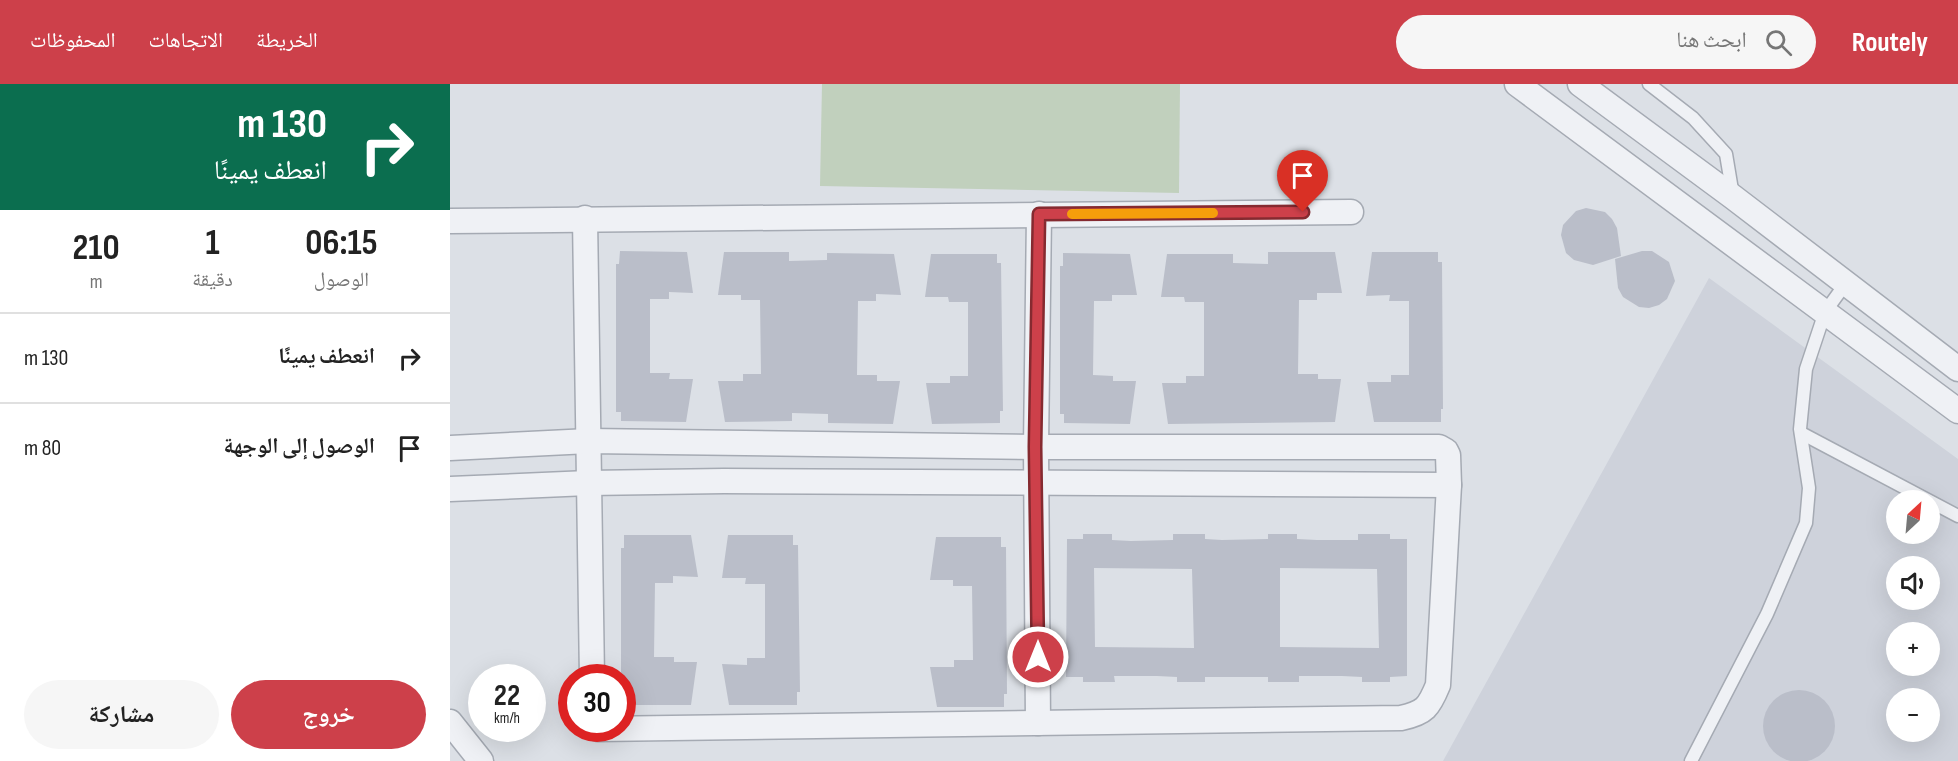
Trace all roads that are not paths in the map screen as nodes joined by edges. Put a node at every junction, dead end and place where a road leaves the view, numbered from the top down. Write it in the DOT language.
graph roads {
  1 [pos="1517,84"];
  2 [pos="1580,84"];
  3 [pos="1649,84"];
  4 [pos="1733,197"];
  5 [pos="1351,212"];
  6 [pos="1039,214"];
  7 [pos="585,218"];
  8 [pos="450,221"];
  9 [pos="1846,283"];
  10 [pos="1825,312"];
  11 [pos="1958,369"];
  12 [pos="1958,411"];
  13 [pos="1801,433"];
  14 [pos="589,441"];
  15 [pos="1035,447"];
  16 [pos="450,448"];
  17 [pos="1038,481"];
  18 [pos="588,483"];
  19 [pos="1449,485"];
  20 [pos="450,489"];
  21 [pos="1958,516"];
  22 [pos="592,664"];
  23 [pos="450,722"];
  24 [pos="1038,723"];
  25 [pos="636,728"];
  26 [pos="481,761"];
  27 [pos="1691,761"];
  1 -- 10 [label="street"];
  2 -- 4 [label="street"];
  3 -- 4 [label="lane"];
  4 -- 9 [label="street"];
  5 -- 6 [label="street"];
  6 -- 7 [label="street"];
  6 -- 15 [label="street"];
  7 -- 8 [label="street"];
  7 -- 14 [label="street"];
  9 -- 10 [label="lane"];
  9 -- 11 [label="street"];
  10 -- 12 [label="street"];
  10 -- 13 [label="lane"];
  13 -- 21 [label="lane"];
  13 -- 27 [label="lane"];
  14 -- 15 [label="street"];
  14 -- 16 [label="street"];
  14 -- 18 [label="street"];
  15 -- 17 [label="street"];
  15 -- 19 [label="street"];
  17 -- 18 [label="street"];
  17 -- 19 [label="street"];
  17 -- 24 [label="street"];
  18 -- 20 [label="street"];
  18 -- 22 [label="street"];
  19 -- 24 [label="street"];
  23 -- 26 [label="street"];
  24 -- 25 [label="street"];
}
